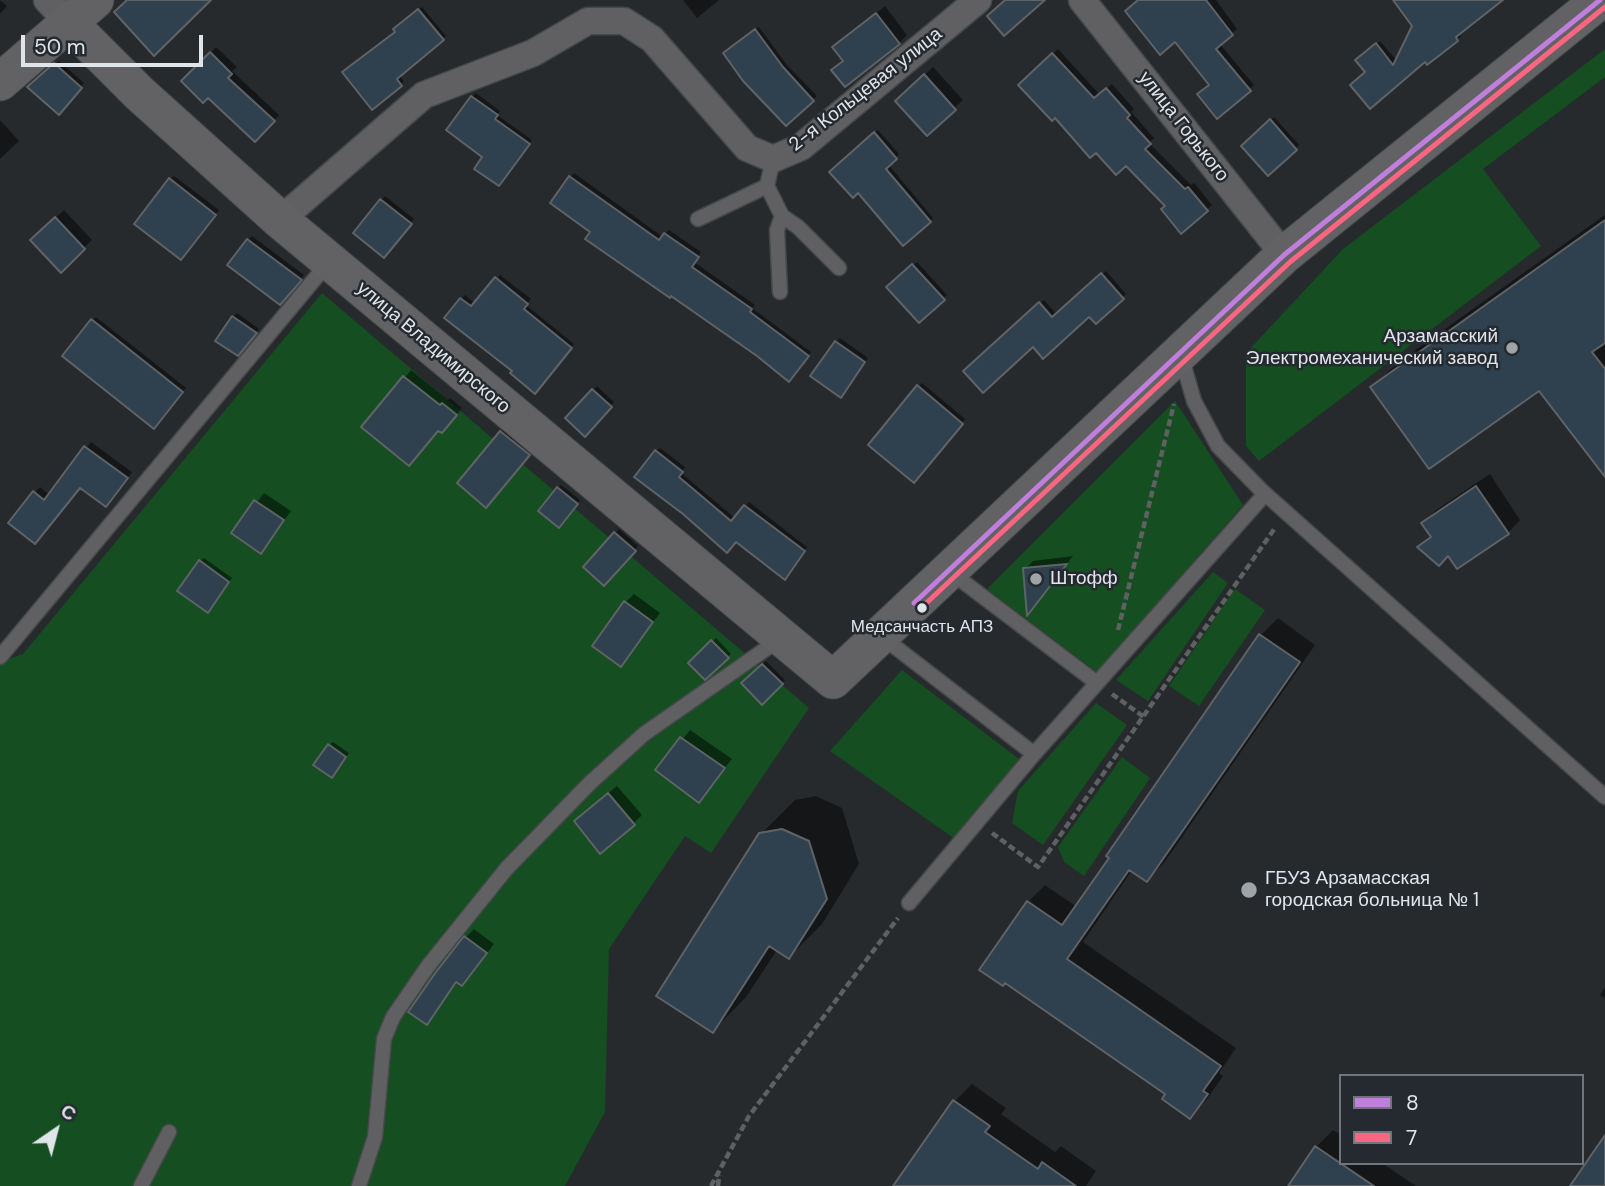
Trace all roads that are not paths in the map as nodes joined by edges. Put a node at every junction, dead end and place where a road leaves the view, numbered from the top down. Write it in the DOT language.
graph roads {
  1 [pos="978,0"];
  2 [pos="1600,0"];
  3 [pos="1096,5"];
  4 [pos="70,8"];
  5 [pos="0,82"];
  6 [pos="774,159"];
  7 [pos="767,186"];
  8 [pos="782,216"];
  9 [pos="698,219"];
  10 [pos="280,220"];
  11 [pos="1284,255"];
  12 [pos="330,262"];
  13 [pos="839,268"];
  14 [pos="780,292"];
  15 [pos="1180,351"];
  16 [pos="1265,494"];
  17 [pos="948,570"];
  18 [pos="880,635"];
  19 [pos="782,638"];
  20 [pos="0,657"];
  21 [pos="1097,683"];
  22 [pos="1034,754"];
  23 [pos="1605,797"];
  24 [pos="909,903"];
  25 [pos="169,1132"];
  26 [pos="141,1186"];
  27 [pos="359,1186"];
  1 -- 6 [label="street, 2-я Кольцевая улица"];
  2 -- 11 [label="street"];
  3 -- 11 [label="street, улица Горького"];
  4 -- 5 [label="street"];
  4 -- 10 [label="street, улица Владимирского"];
  6 -- 7 [label="lane"];
  6 -- 10 [label="street, 2-я Кольцевая улица"];
  7 -- 8 [label="lane"];
  7 -- 9 [label="lane"];
  8 -- 13 [label="lane"];
  8 -- 14 [label="lane"];
  10 -- 12 [label="street, улица Владимирского"];
  11 -- 15 [label="street"];
  12 -- 19 [label="street, улица Владимирского"];
  12 -- 20 [label="lane"];
  15 -- 16 [label="lane"];
  15 -- 17 [label="street"];
  16 -- 21 [label="lane"];
  16 -- 23 [label="lane"];
  17 -- 18 [label="street"];
  17 -- 21 [label="lane"];
  18 -- 19 [label="street, улица Владимирского"];
  18 -- 22 [label="lane"];
  19 -- 27 [label="lane"];
  21 -- 22 [label="lane"];
  22 -- 24 [label="lane"];
  25 -- 26 [label="lane"];
}
